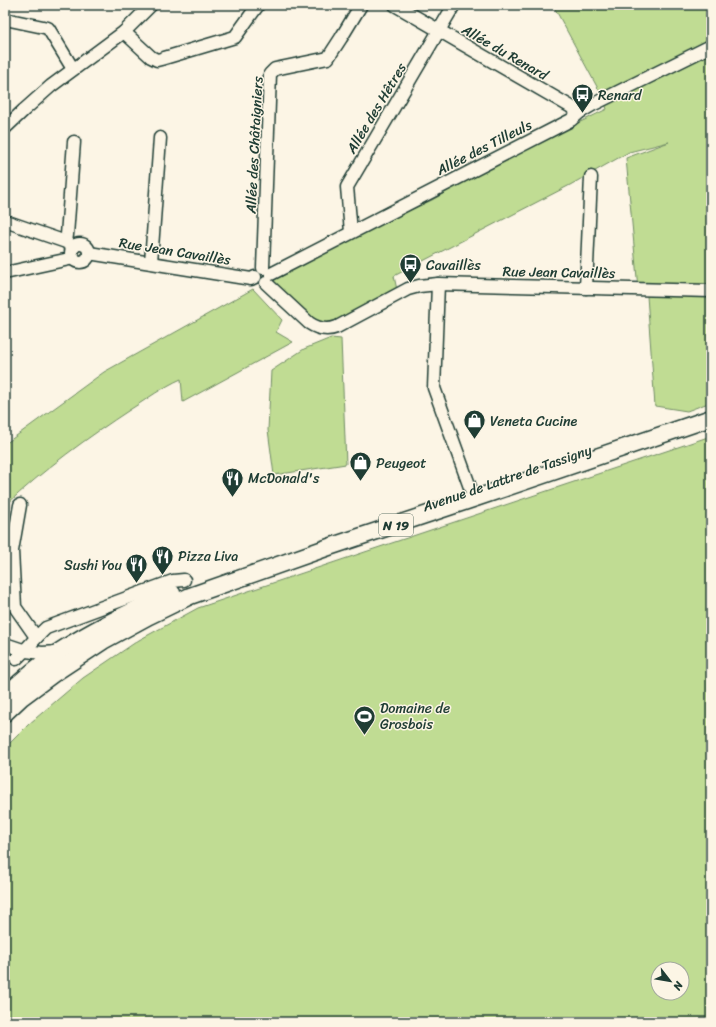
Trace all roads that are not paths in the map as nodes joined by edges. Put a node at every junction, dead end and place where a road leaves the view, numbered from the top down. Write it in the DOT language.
graph roads {
  1 [pos="151,5"];
  2 [pos="361,5"];
  3 [pos="395,5"];
  4 [pos="454,5"];
  5 [pos="256,6"];
  6 [pos="5,19"];
  7 [pos="438,31"];
  8 [pos="124,32"];
  9 [pos="711,46"];
  10 [pos="73,69"];
  11 [pos="580,112"];
  12 [pos="5,128"];
  13 [pos="160,138"];
  14 [pos="74,142"];
  15 [pos="591,177"];
  16 [pos="5,221"];
  17 [pos="351,232"];
  18 [pos="71,249"];
  19 [pos="151,262"];
  20 [pos="5,273"];
  21 [pos="264,275"];
  22 [pos="438,284"];
  23 [pos="586,288"];
  24 [pos="711,291"];
  25 [pos="711,409"];
  26 [pos="711,418"];
  27 [pos="470,490"];
  28 [pos="20,505"];
  29 [pos="184,580"];
  30 [pos="36,637"];
  31 [pos="5,645"];
  32 [pos="26,650"];
  33 [pos="59,652"];
  34 [pos="16,659"];
  35 [pos="39,676"];
  36 [pos="5,696"];
  37 [pos="5,713"];
  1 -- 8 [label="street"];
  2 -- 21 [label="street, Allée des Châtaigniers"];
  3 -- 7 [label="street, Allée du Renard"];
  4 -- 7 [label="street, Allée des Hêtres"];
  5 -- 8 [label="street"];
  6 -- 10 [label="street"];
  7 -- 11 [label="street, Allée du Renard"];
  7 -- 17 [label="street, Allée des Hêtres"];
  8 -- 10 [label="street"];
  9 -- 11 [label="street, Allée des Tilleuls"];
  10 -- 12 [label="street"];
  11 -- 17 [label="street, Allée des Tilleuls"];
  13 -- 19 [label="street"];
  14 -- 18 [label="street"];
  15 -- 23 [label="street"];
  16 -- 18 [label="street"];
  17 -- 21 [label="street, Allée des Tilleuls"];
  18 -- 19 [label="street, Rue Jean Cavaillès"];
  18 -- 20 [label="street"];
  19 -- 21 [label="street, Rue Jean Cavaillès"];
  21 -- 22 [label="street, Rue Jean Cavaillès"];
  22 -- 23 [label="street, Rue Jean Cavaillès"];
  22 -- 27 [label="street"];
  23 -- 24 [label="street, Rue Jean Cavaillès"];
  25 -- 27 [label="main road, Avenue de Lattre de Tassigny / N 19"];
  26 -- 35 [label="main road, N 19"];
  27 -- 33 [label="main road, Avenue de Lattre de Tassigny / N 19"];
  28 -- 30 [label="street"];
  29 -- 30 [label="street"];
  30 -- 32 [label="street"];
  31 -- 32 [label="street"];
  31 -- 34 [label="street"];
  32 -- 33 [label="street"];
  32 -- 34 [label="street"];
  32 -- 35 [label="street"];
  33 -- 35 [label="main road, Avenue de Lattre de Tassigny / N 19"];
  34 -- 35 [label="street"];
  35 -- 36 [label="main road, Avenue de Lattre de Tassigny / N 19"];
  35 -- 37 [label="main road, N 19"];
}
